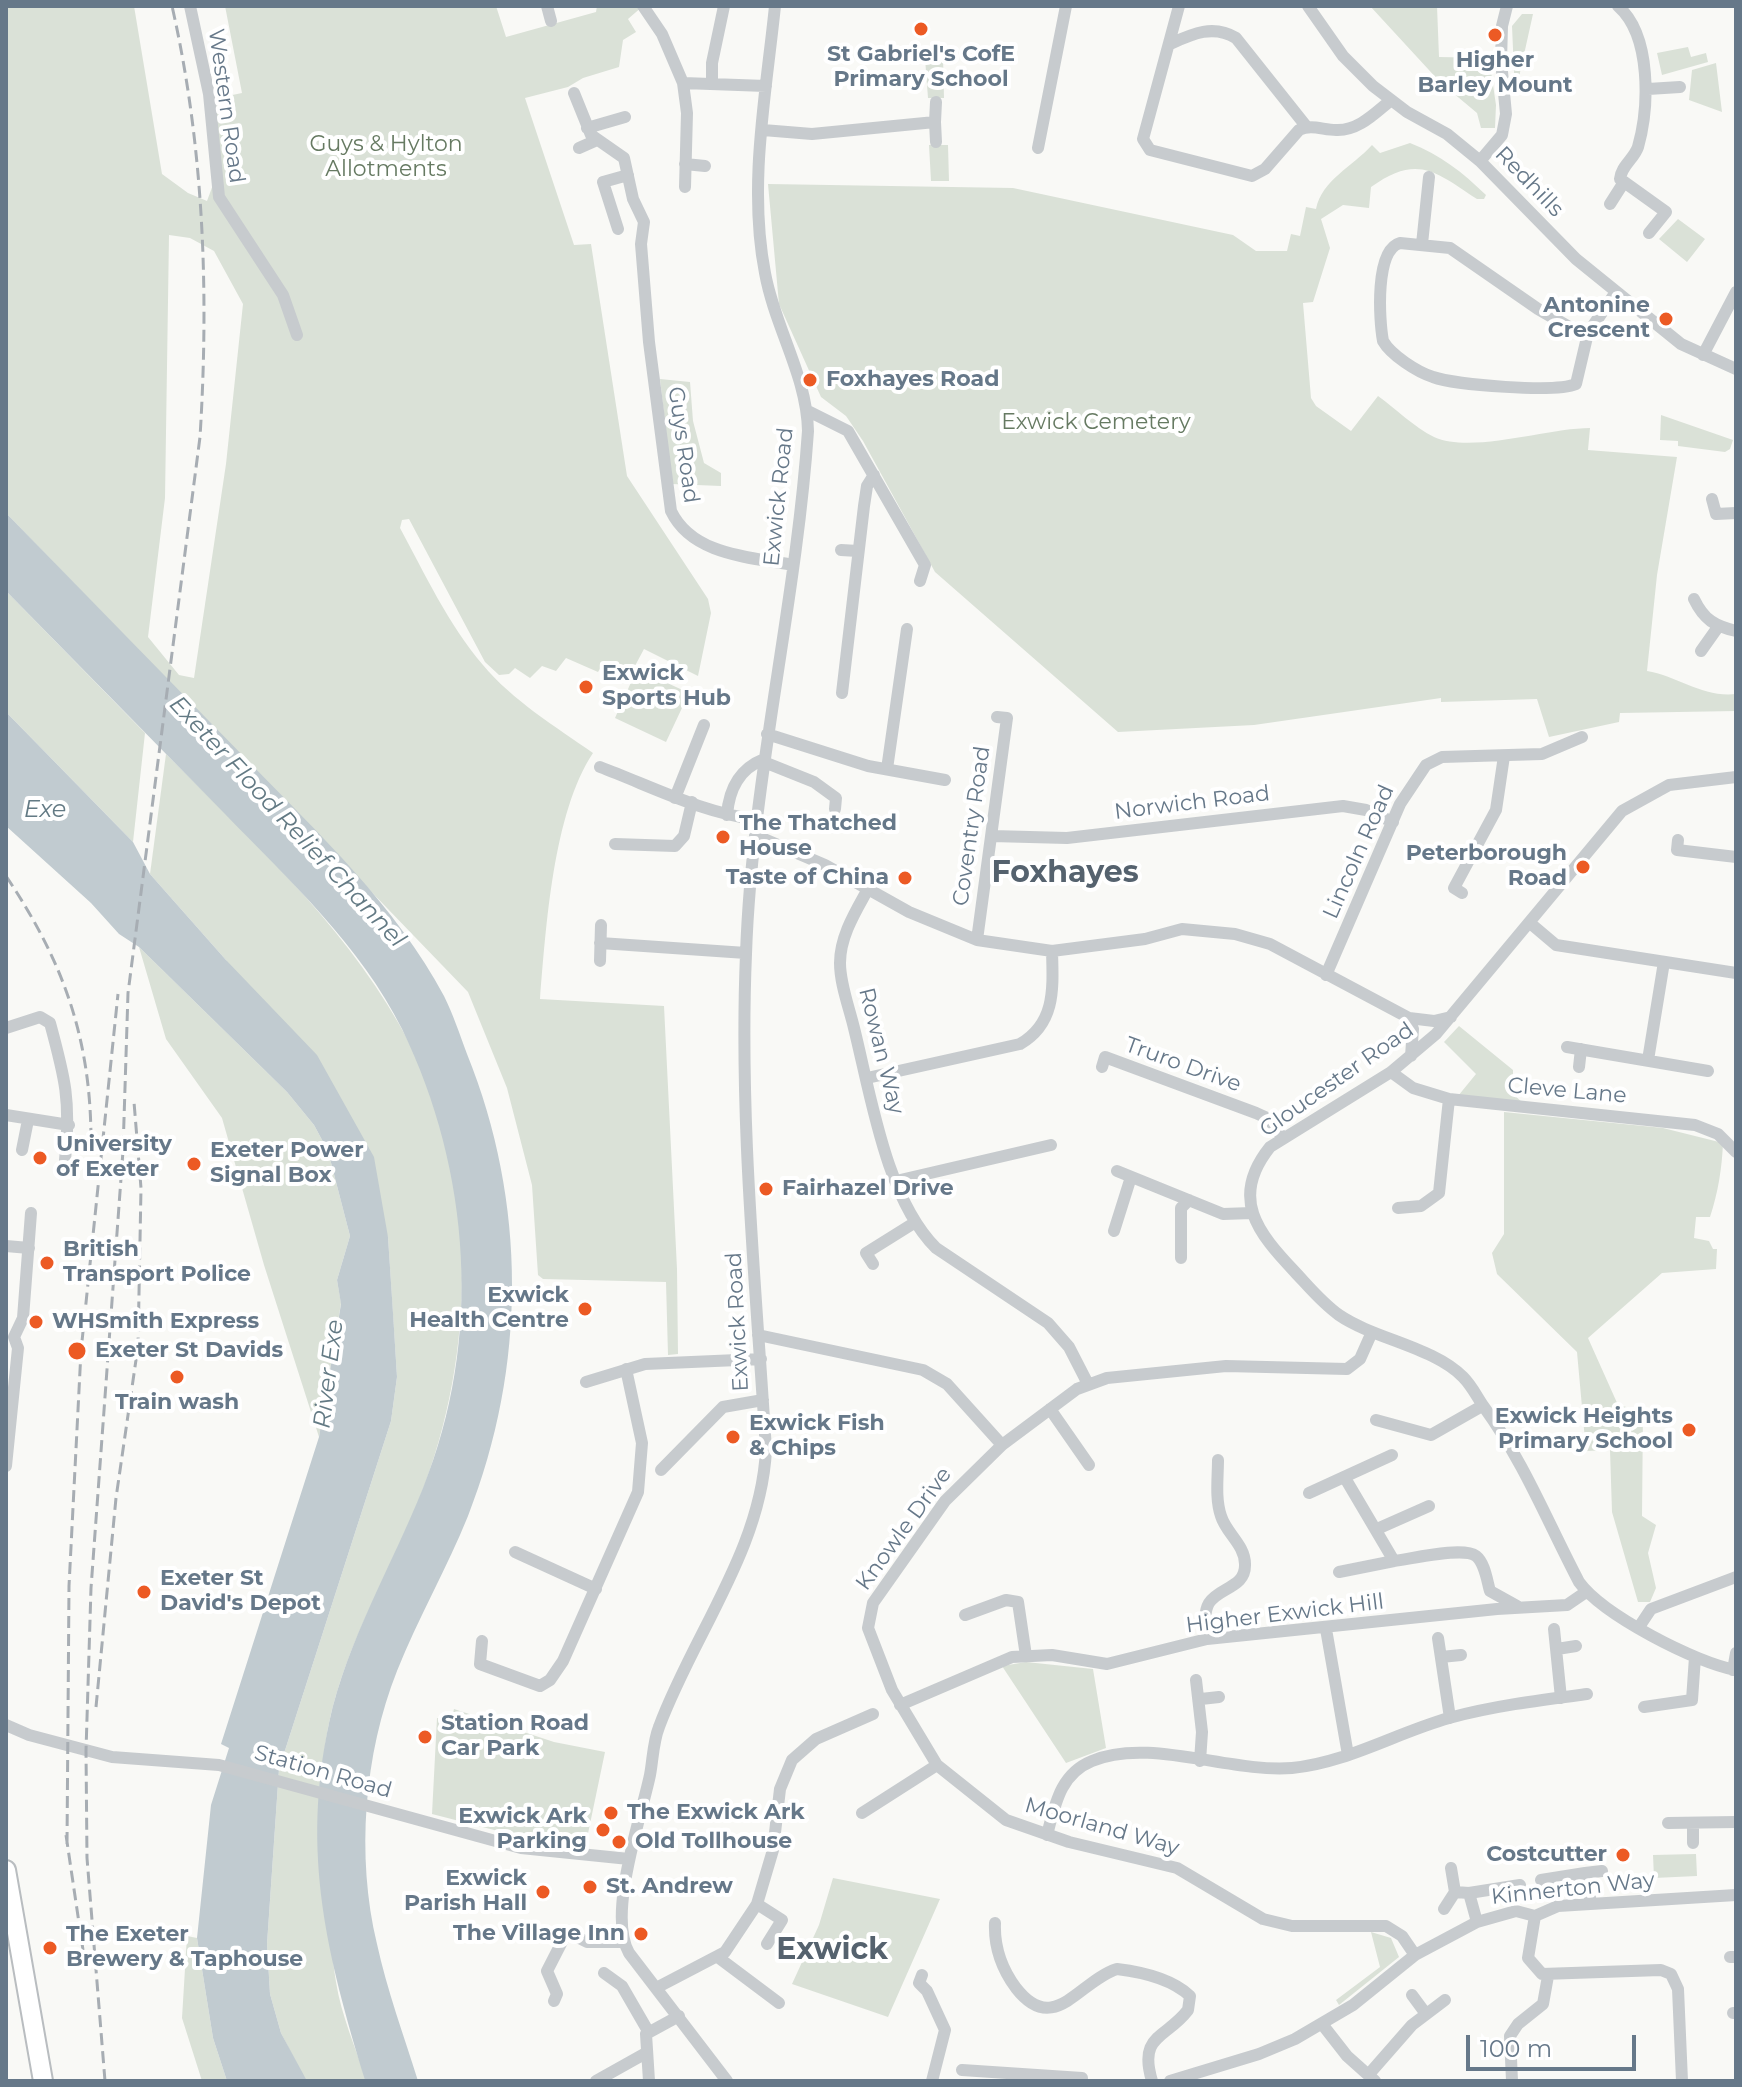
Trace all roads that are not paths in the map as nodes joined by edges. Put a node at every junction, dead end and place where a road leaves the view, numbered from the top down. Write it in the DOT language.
graph roads {
  1 [pos="190,6"];
  2 [pos="547,6"];
  3 [pos="643,6"];
  4 [pos="724,6"];
  5 [pos="775,6"];
  6 [pos="1066,6"];
  7 [pos="1308,6"];
  8 [pos="1507,6"];
  9 [pos="1618,6"];
  10 [pos="1178,10"];
  11 [pos="1191,18"];
  12 [pos="551,21"];
  13 [pos="1170,44"];
  14 [pos="712,82"];
  15 [pos="683,83"];
  16 [pos="766,86"];
  17 [pos="1680,87"];
  18 [pos="1648,89"];
  19 [pos="574,93"];
  20 [pos="1390,101"];
  21 [pos="936,102"];
  22 [pos="625,117"];
  23 [pos="935,122"];
  24 [pos="1306,126"];
  25 [pos="587,128"];
  26 [pos="763,130"];
  27 [pos="597,140"];
  28 [pos="936,142"];
  29 [pos="579,148"];
  30 [pos="1038,148"];
  31 [pos="1480,161"];
  32 [pos="685,164"];
  33 [pos="705,166"];
  34 [pos="628,175"];
  35 [pos="1429,177"];
  36 [pos="1624,182"];
  37 [pos="685,187"];
  38 [pos="1610,204"];
  39 [pos="618,229"];
  40 [pos="1649,233"];
  41 [pos="1422,244"];
  42 [pos="1616,292"];
  43 [pos="1736,292"];
  44 [pos="1588,333"];
  45 [pos="297,335"];
  46 [pos="1703,355"];
  47 [pos="1736,369"];
  48 [pos="808,411"];
  49 [pos="874,475"];
  50 [pos="1712,499"];
  51 [pos="1736,513"];
  52 [pos="841,550"];
  53 [pos="858,551"];
  54 [pos="793,565"];
  55 [pos="920,581"];
  56 [pos="1694,599"];
  57 [pos="1718,627"];
  58 [pos="907,629"];
  59 [pos="1736,631"];
  60 [pos="1701,651"];
  61 [pos="847,687"];
  62 [pos="1006,718"];
  63 [pos="704,725"];
  64 [pos="767,734"];
  65 [pos="1582,737"];
  66 [pos="1504,756"];
  67 [pos="764,760"];
  68 [pos="600,767"];
  69 [pos="887,769"];
  70 [pos="1736,777"];
  71 [pos="945,780"];
  72 [pos="675,798"];
  73 [pos="692,802"];
  74 [pos="835,809"];
  75 [pos="727,815"];
  76 [pos="759,820"];
  77 [pos="1393,822"];
  78 [pos="757,836"];
  79 [pos="992,836"];
  80 [pos="615,844"];
  81 [pos="1676,849"];
  82 [pos="1736,857"];
  83 [pos="1441,881"];
  84 [pos="868,889"];
  85 [pos="1530,923"];
  86 [pos="601,925"];
  87 [pos="977,940"];
  88 [pos="600,943"];
  89 [pos="1052,951"];
  90 [pos="746,953"];
  91 [pos="600,961"];
  92 [pos="1664,962"];
  93 [pos="1736,973"];
  94 [pos="1326,975"];
  95 [pos="1451,1017"];
  96 [pos="1409,1018"];
  97 [pos="6,1028"];
  98 [pos="1109,1041"];
  99 [pos="1567,1047"];
  100 [pos="1581,1049"];
  101 [pos="1411,1056"];
  102 [pos="1648,1060"];
  103 [pos="1579,1067"];
  104 [pos="1708,1071"];
  105 [pos="1391,1072"];
  106 [pos="867,1078"];
  107 [pos="1449,1099"];
  108 [pos="6,1115"];
  109 [pos="28,1120"];
  110 [pos="69,1125"];
  111 [pos="1283,1138"];
  112 [pos="1051,1145"];
  113 [pos="22,1150"];
  114 [pos="1736,1152"];
  115 [pos="65,1160"];
  116 [pos="1117,1171"];
  117 [pos="1131,1177"];
  118 [pos="896,1181"];
  119 [pos="1189,1200"];
  120 [pos="1398,1208"];
  121 [pos="31,1213"];
  122 [pos="1252,1213"];
  123 [pos="914,1223"];
  124 [pos="1114,1231"];
  125 [pos="6,1246"];
  126 [pos="29,1248"];
  127 [pos="1178,1252"];
  128 [pos="866,1253"];
  129 [pos="1372,1332"];
  130 [pos="758,1335"];
  131 [pos="10,1336"];
  132 [pos="761,1359"];
  133 [pos="626,1369"];
  134 [pos="586,1382"];
  135 [pos="1088,1384"];
  136 [pos="763,1400"];
  137 [pos="1482,1406"];
  138 [pos="1050,1409"];
  139 [pos="1376,1420"];
  140 [pos="1002,1445"];
  141 [pos="1392,1455"];
  142 [pos="1218,1460"];
  143 [pos="1089,1465"];
  144 [pos="6,1466"];
  145 [pos="661,1470"];
  146 [pos="1345,1478"];
  147 [pos="1309,1493"];
  148 [pos="1429,1506"];
  149 [pos="1377,1529"];
  150 [pos="515,1552"];
  151 [pos="1394,1561"];
  152 [pos="1339,1572"];
  153 [pos="1736,1577"];
  154 [pos="596,1589"];
  155 [pos="1586,1592"];
  156 [pos="1519,1608"];
  157 [pos="965,1615"];
  158 [pos="1639,1627"];
  159 [pos="1326,1629"];
  160 [pos="1554,1629"];
  161 [pos="1438,1638"];
  162 [pos="1207,1639"];
  163 [pos="482,1641"];
  164 [pos="1576,1646"];
  165 [pos="1557,1649"];
  166 [pos="1736,1653"];
  167 [pos="1461,1655"];
  168 [pos="1026,1656"];
  169 [pos="1441,1657"];
  170 [pos="1695,1657"];
  171 [pos="1734,1670"];
  172 [pos="1196,1680"];
  173 [pos="1587,1694"];
  174 [pos="1219,1697"];
  175 [pos="1561,1698"];
  176 [pos="1201,1699"];
  177 [pos="900,1705"];
  178 [pos="1644,1707"];
  179 [pos="873,1714"];
  180 [pos="1450,1718"];
  181 [pos="8,1729"];
  182 [pos="1348,1755"];
  183 [pos="1200,1761"];
  184 [pos="937,1765"];
  185 [pos="862,1813"];
  186 [pos="1736,1822"];
  187 [pos="1668,1823"];
  188 [pos="1693,1823"];
  189 [pos="1047,1835"];
  190 [pos="1693,1843"];
  191 [pos="629,1859"];
  192 [pos="1451,1868"];
  193 [pos="6,1870"];
  194 [pos="1602,1871"];
  195 [pos="1585,1873"];
  196 [pos="1541,1880"];
  197 [pos="1520,1885"];
  198 [pos="1455,1892"];
  199 [pos="1469,1893"];
  200 [pos="1736,1895"];
  201 [pos="1591,1903"];
  202 [pos="757,1904"];
  203 [pos="1444,1909"];
  204 [pos="1535,1916"];
  205 [pos="1477,1922"];
  206 [pos="995,1923"];
  207 [pos="980,1941"];
  208 [pos="994,1941"];
  209 [pos="622,1942"];
  210 [pos="767,1944"];
  211 [pos="1415,1955"];
  212 [pos="719,1958"];
  213 [pos="604,1973"];
  214 [pos="1548,1976"];
  215 [pos="917,1981"];
  216 [pos="658,1987"];
  217 [pos="1412,1995"];
  218 [pos="1445,2000"];
  219 [pos="554,2001"];
  220 [pos="779,2003"];
  221 [pos="1426,2014"];
  222 [pos="679,2016"];
  223 [pos="1322,2024"];
  224 [pos="648,2031"];
  225 [pos="646,2053"];
  226 [pos="962,2070"];
  227 [pos="1082,2078"];
  228 [pos="1373,2078"];
  229 [pos="1040,2079"];
  230 [pos="43,2081"];
  231 [pos="596,2081"];
  232 [pos="649,2081"];
  233 [pos="727,2081"];
  234 [pos="932,2081"];
  235 [pos="1152,2081"];
  236 [pos="1170,2081"];
  237 [pos="1512,2081"];
  238 [pos="1682,2081"];
  1 -- 45 [label="street, Western Road"];
  2 -- 12 [label="street"];
  3 -- 15 [label="street"];
  4 -- 14 [label="street"];
  5 -- 16 [label="street, Exwick Road"];
  6 -- 30 [label="street"];
  7 -- 20 [label="street, Redhills"];
  8 -- 31 [label="street"];
  9 -- 18 [label="street"];
  10 -- 11 [label="street"];
  10 -- 13 [label="street"];
  13 -- 24 [label="street"];
  13 -- 24 [label="street"];
  14 -- 15 [label="street"];
  14 -- 16 [label="street"];
  15 -- 32 [label="street"];
  16 -- 26 [label="street, Exwick Road"];
  17 -- 18 [label="street"];
  18 -- 36 [label="street"];
  19 -- 25 [label="street"];
  20 -- 24 [label="street"];
  20 -- 31 [label="street, Redhills"];
  21 -- 23 [label="street"];
  22 -- 25 [label="street"];
  23 -- 26 [label="street"];
  23 -- 28 [label="street"];
  25 -- 27 [label="street"];
  26 -- 48 [label="street, Exwick Road"];
  27 -- 29 [label="street"];
  27 -- 34 [label="street"];
  31 -- 42 [label="street, Redhills"];
  32 -- 33 [label="street"];
  32 -- 37 [label="street"];
  34 -- 39 [label="street"];
  34 -- 54 [label="street, Guys Road"];
  35 -- 41 [label="street"];
  36 -- 38 [label="street"];
  36 -- 40 [label="street"];
  41 -- 44 [label="street"];
  41 -- 44 [label="street"];
  42 -- 44 [label="street"];
  42 -- 46 [label="street, Redhills"];
  43 -- 46 [label="street"];
  46 -- 47 [label="street, Redhills"];
  48 -- 49 [label="street"];
  48 -- 54 [label="street, Exwick Road"];
  49 -- 53 [label="street"];
  49 -- 55 [label="street"];
  50 -- 51 [label="street"];
  52 -- 53 [label="street"];
  53 -- 61 [label="street"];
  54 -- 64 [label="street, Exwick Road"];
  56 -- 57 [label="street"];
  57 -- 59 [label="street"];
  57 -- 60 [label="street"];
  58 -- 69 [label="street"];
  62 -- 79 [label="street, Coventry Road"];
  63 -- 72 [label="street"];
  64 -- 67 [label="street, Exwick Road"];
  64 -- 69 [label="street"];
  65 -- 66 [label="street, Lincoln Road"];
  66 -- 77 [label="street, Lincoln Road"];
  66 -- 83 [label="street"];
  67 -- 74 [label="street"];
  67 -- 75 [label="street"];
  67 -- 76 [label="street, Exwick Road"];
  68 -- 72 [label="street"];
  69 -- 71 [label="street"];
  70 -- 85 [label="street, Gloucester Road"];
  72 -- 73 [label="street"];
  73 -- 75 [label="street"];
  73 -- 80 [label="street"];
  75 -- 76 [label="street"];
  76 -- 78 [label="street, Exwick Road"];
  77 -- 79 [label="street, Norwich Road"];
  77 -- 94 [label="street, Lincoln Road"];
  78 -- 84 [label="street"];
  78 -- 90 [label="street, Exwick Road"];
  79 -- 87 [label="street, Coventry Road"];
  81 -- 82 [label="street"];
  84 -- 87 [label="street"];
  84 -- 106 [label="street, Rowan Way"];
  85 -- 92 [label="street"];
  85 -- 95 [label="street, Gloucester Road"];
  86 -- 88 [label="street"];
  87 -- 89 [label="street"];
  88 -- 90 [label="street"];
  88 -- 91 [label="street"];
  89 -- 94 [label="street"];
  89 -- 106 [label="street"];
  90 -- 130 [label="street, Exwick Road"];
  92 -- 93 [label="street"];
  92 -- 102 [label="street"];
  94 -- 96 [label="street"];
  95 -- 96 [label="street"];
  95 -- 101 [label="street, Gloucester Road"];
  96 -- 101 [label="street"];
  97 -- 110 [label="street"];
  98 -- 111 [label="street, Truro Drive"];
  99 -- 100 [label="street"];
  100 -- 102 [label="street"];
  100 -- 103 [label="street"];
  101 -- 105 [label="street, Gloucester Road"];
  102 -- 104 [label="street"];
  105 -- 107 [label="street, Cleve Lane"];
  105 -- 111 [label="street, Gloucester Road"];
  106 -- 118 [label="street, Rowan Way"];
  107 -- 114 [label="street, Cleve Lane"];
  107 -- 120 [label="street"];
  108 -- 109 [label="street"];
  109 -- 110 [label="street"];
  109 -- 113 [label="street"];
  110 -- 115 [label="street"];
  111 -- 122 [label="street, Gloucester Road"];
  112 -- 118 [label="street"];
  116 -- 117 [label="street"];
  117 -- 119 [label="street"];
  117 -- 124 [label="street"];
  118 -- 123 [label="street, Rowan Way"];
  119 -- 122 [label="street"];
  119 -- 127 [label="street"];
  121 -- 126 [label="street"];
  122 -- 129 [label="street"];
  123 -- 128 [label="street"];
  123 -- 135 [label="street, Rowan Way"];
  125 -- 126 [label="street"];
  126 -- 131 [label="street"];
  129 -- 135 [label="street, Knowle Drive"];
  129 -- 137 [label="street"];
  130 -- 132 [label="street, Exwick Road"];
  130 -- 140 [label="street"];
  131 -- 144 [label="street"];
  132 -- 133 [label="street"];
  132 -- 136 [label="street, Exwick Road"];
  133 -- 134 [label="street"];
  133 -- 154 [label="street"];
  135 -- 138 [label="street, Knowle Drive"];
  136 -- 145 [label="street"];
  136 -- 191 [label="street, Exwick Road"];
  137 -- 139 [label="street"];
  137 -- 155 [label="street"];
  138 -- 140 [label="street, Knowle Drive"];
  138 -- 143 [label="street"];
  140 -- 177 [label="street, Knowle Drive"];
  141 -- 146 [label="street"];
  142 -- 162 [label="street"];
  146 -- 147 [label="street"];
  146 -- 149 [label="street"];
  148 -- 149 [label="street"];
  149 -- 151 [label="street"];
  150 -- 154 [label="street"];
  151 -- 152 [label="street"];
  151 -- 156 [label="street"];
  153 -- 158 [label="street"];
  154 -- 163 [label="street"];
  155 -- 156 [label="street, Higher Exwick Hill"];
  155 -- 158 [label="street"];
  156 -- 159 [label="street, Higher Exwick Hill"];
  157 -- 168 [label="street"];
  158 -- 170 [label="street"];
  159 -- 162 [label="street, Higher Exwick Hill"];
  159 -- 182 [label="street"];
  160 -- 165 [label="street"];
  161 -- 169 [label="street"];
  162 -- 168 [label="street, Higher Exwick Hill"];
  164 -- 165 [label="street"];
  165 -- 175 [label="street"];
  166 -- 171 [label="street"];
  167 -- 169 [label="street"];
  168 -- 177 [label="street, Higher Exwick Hill"];
  169 -- 180 [label="street"];
  170 -- 171 [label="street"];
  170 -- 178 [label="street"];
  172 -- 176 [label="street"];
  173 -- 175 [label="street"];
  174 -- 176 [label="street"];
  175 -- 180 [label="street"];
  176 -- 183 [label="street"];
  177 -- 184 [label="street, Moorland Way"];
  179 -- 202 [label="street"];
  180 -- 182 [label="street"];
  181 -- 191 [label="street, Station Road"];
  182 -- 183 [label="street"];
  183 -- 189 [label="street"];
  184 -- 185 [label="street"];
  184 -- 189 [label="street, Moorland Way"];
  186 -- 188 [label="street"];
  187 -- 188 [label="street"];
  188 -- 190 [label="street"];
  189 -- 211 [label="street, Moorland Way"];
  191 -- 209 [label="street, Exwick Road"];
  192 -- 198 [label="street"];
  193 -- 230 [label="highway"];
  194 -- 195 [label="street"];
  195 -- 196 [label="street"];
  195 -- 201 [label="street"];
  197 -- 199 [label="street"];
  198 -- 199 [label="street"];
  198 -- 203 [label="street"];
  199 -- 205 [label="street"];
  200 -- 201 [label="street, Kinnerton Way"];
  201 -- 204 [label="street, Kinnerton Way"];
  202 -- 210 [label="street"];
  202 -- 212 [label="street"];
  204 -- 205 [label="street, Kinnerton Way"];
  204 -- 214 [label="street"];
  205 -- 211 [label="street, Kinnerton Way"];
  206 -- 208 [label="street"];
  207 -- 208 [label="street"];
  208 -- 235 [label="street"];
  209 -- 216 [label="street"];
  209 -- 219 [label="street"];
  211 -- 223 [label="street, Kinnerton Way"];
  212 -- 216 [label="street"];
  212 -- 220 [label="street"];
  213 -- 224 [label="street"];
  214 -- 237 [label="street"];
  214 -- 238 [label="street"];
  215 -- 234 [label="street"];
  216 -- 222 [label="street"];
  217 -- 221 [label="street"];
  218 -- 221 [label="street"];
  221 -- 228 [label="street"];
  222 -- 224 [label="street"];
  222 -- 233 [label="street"];
  223 -- 228 [label="street"];
  223 -- 236 [label="street, Kinnerton Way"];
  224 -- 225 [label="street"];
  225 -- 231 [label="street"];
  225 -- 232 [label="street"];
  226 -- 229 [label="street"];
  227 -- 229 [label="street"];
}
